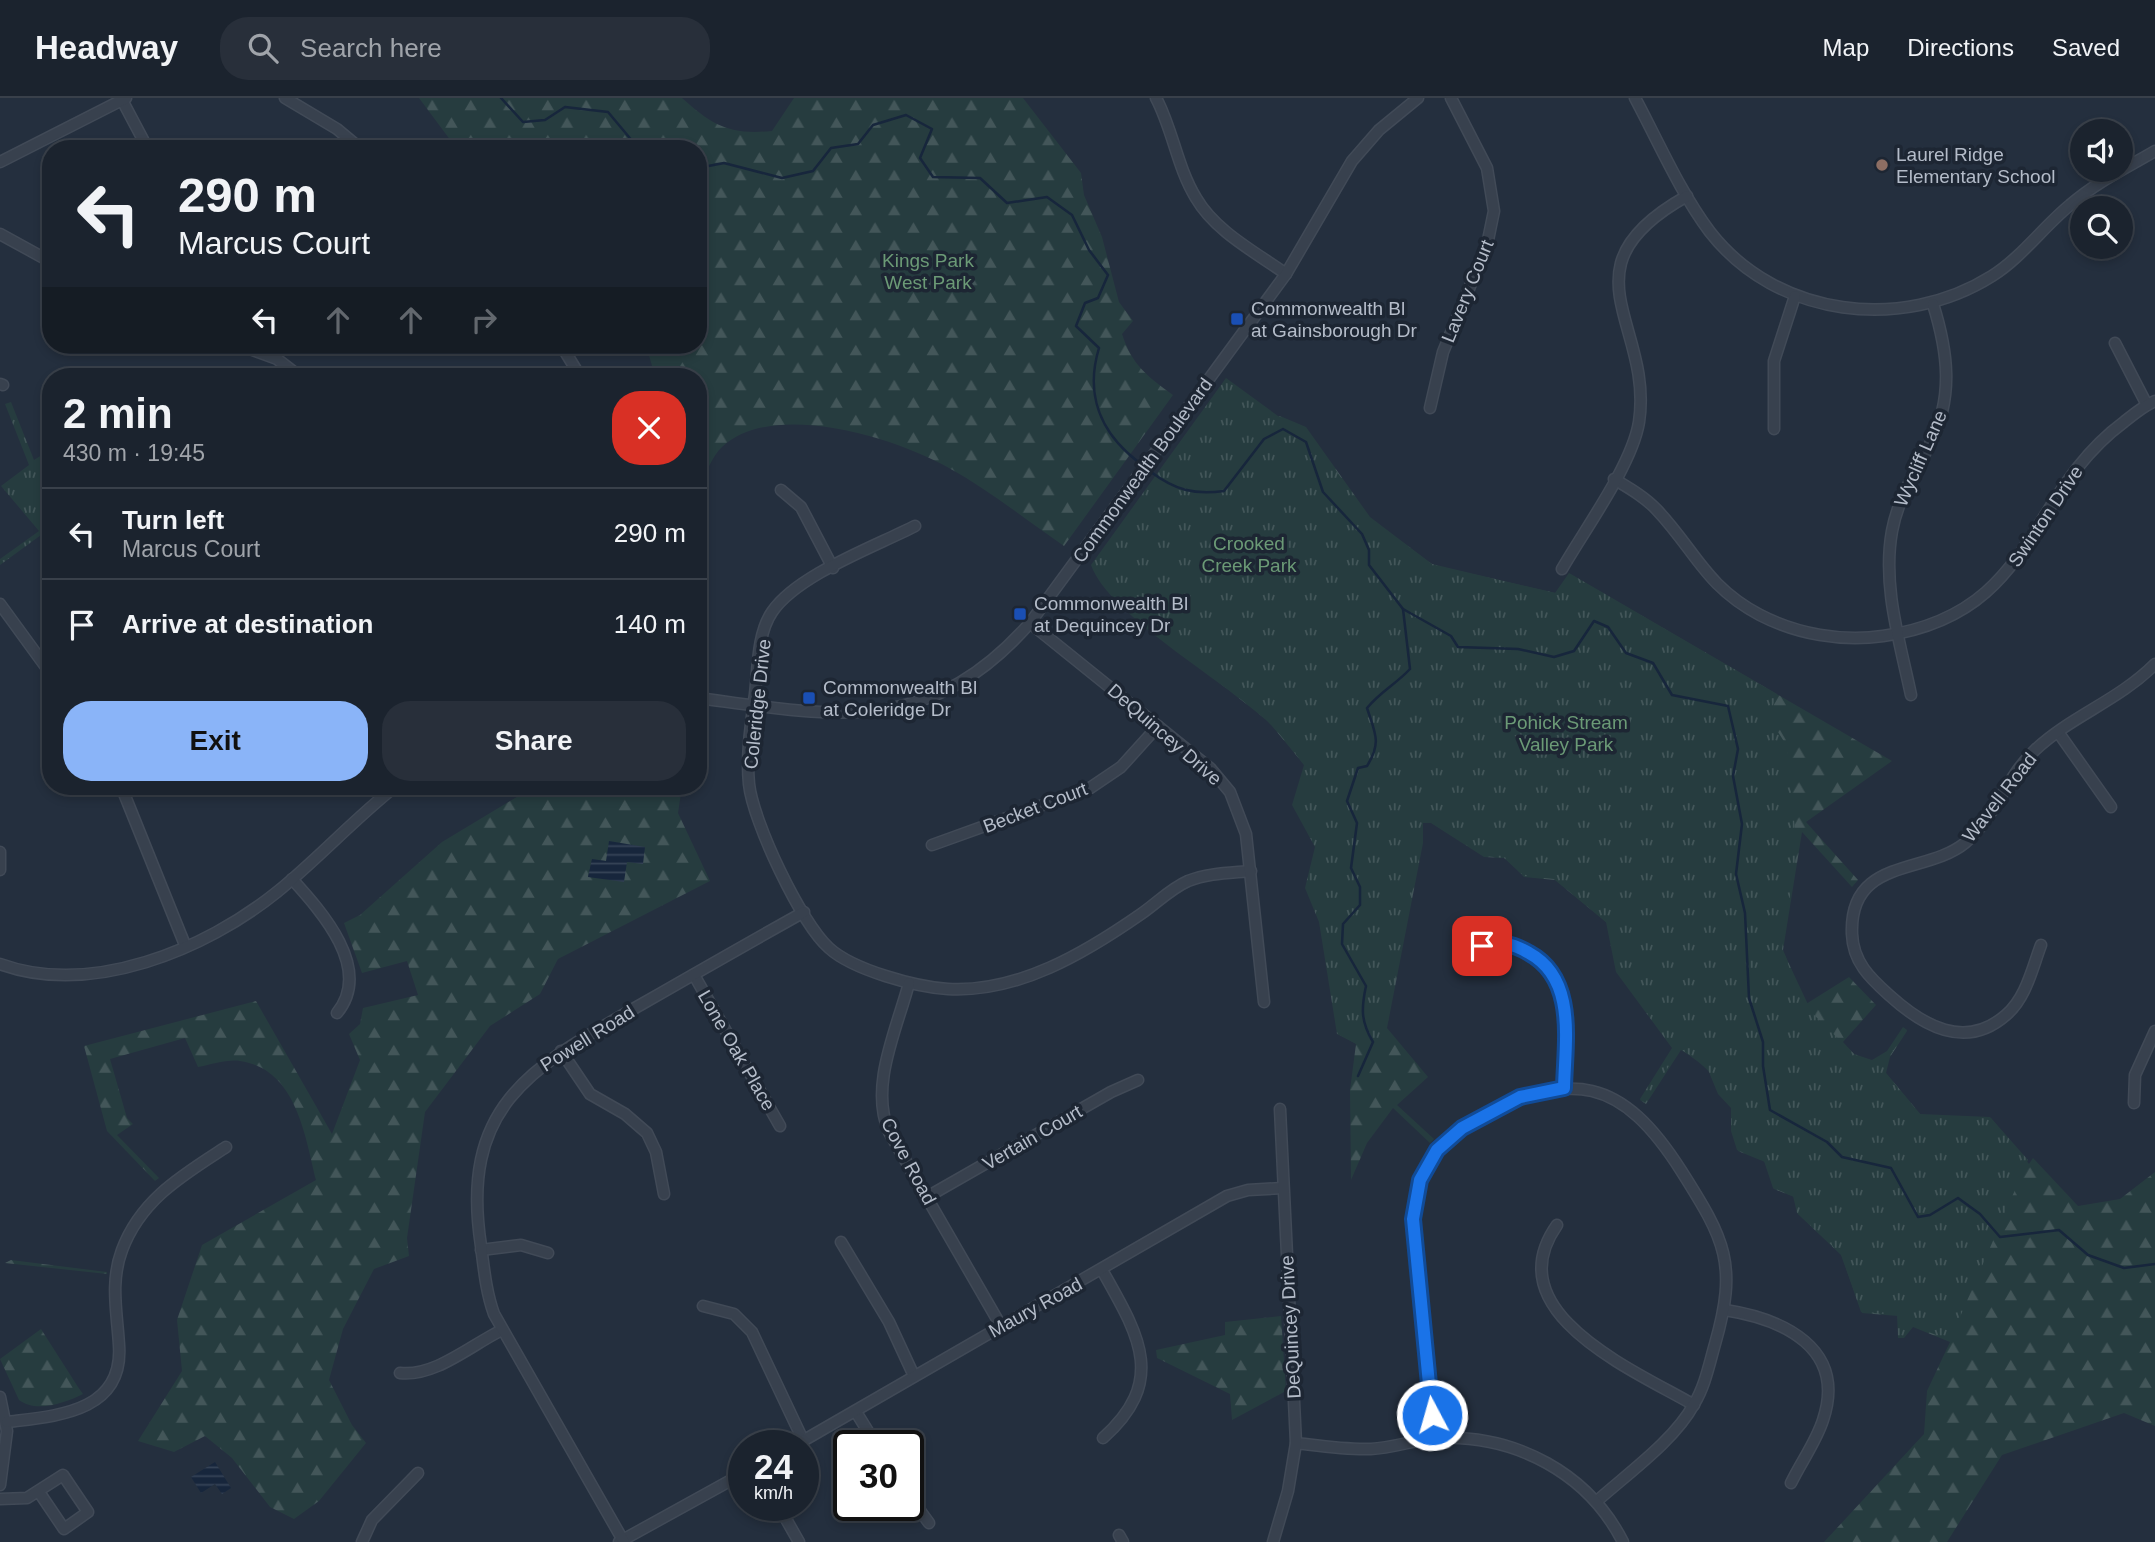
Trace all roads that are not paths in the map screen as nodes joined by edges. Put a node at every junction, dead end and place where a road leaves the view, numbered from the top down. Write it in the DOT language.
graph roads {
  1 [pos="285,98"];
  2 [pos="1156,98"];
  3 [pos="1418,98"];
  4 [pos="1451,98"];
  5 [pos="1635,98"];
  6 [pos="124,99"];
  7 [pos="43,140"];
  8 [pos="144,140"];
  9 [pos="350,140"];
  10 [pos="42,141"];
  11 [pos="2155,151"];
  12 [pos="0,162"];
  13 [pos="1687,196"];
  14 [pos="0,234"];
  15 [pos="42,257"];
  16 [pos="1286,274"];
  17 [pos="1795,296"];
  18 [pos="1933,303"];
  19 [pos="2115,343"];
  20 [pos="263,354"];
  21 [pos="289,368"];
  22 [pos="2151,403"];
  23 [pos="1430,408"];
  24 [pos="1774,429"];
  25 [pos="1614,479"];
  26 [pos="781,490"];
  27 [pos="915,526"];
  28 [pos="833,568"];
  29 [pos="1562,569"];
  30 [pos="0,604"];
  31 [pos="1030,622"];
  32 [pos="1898,634"];
  33 [pos="42,662"];
  34 [pos="2155,664"];
  35 [pos="1911,695"];
  36 [pos="707,699"];
  37 [pos="754,705"];
  38 [pos="1158,726"];
  39 [pos="2058,732"];
  40 [pos="125,795"];
  41 [pos="386,795"];
  42 [pos="2111,807"];
  43 [pos="932,845"];
  44 [pos="0,852"];
  45 [pos="0,870"];
  46 [pos="1251,871"];
  47 [pos="292,879"];
  48 [pos="804,912"];
  49 [pos="185,945"];
  50 [pos="2041,945"];
  51 [pos="1482,946"];
  52 [pos="0,964"];
  53 [pos="694,975"];
  54 [pos="909,983"];
  55 [pos="1264,1002"];
  56 [pos="337,1013"];
  57 [pos="2155,1031"];
  58 [pos="561,1051"];
  59 [pos="1138,1080"];
  60 [pos="1564,1088"];
  61 [pos="2134,1103"];
  62 [pos="1280,1109"];
  63 [pos="780,1126"];
  64 [pos="226,1147"];
  65 [pos="1283,1188"];
  66 [pos="664,1194"];
  67 [pos="927,1196"];
  68 [pos="1557,1225"];
  69 [pos="841,1242"];
  70 [pos="481,1250"];
  71 [pos="548,1252"];
  72 [pos="1102,1270"];
  73 [pos="703,1306"];
  74 [pos="1725,1310"];
  75 [pos="1001,1326"];
  76 [pos="502,1330"];
  77 [pos="400,1373"];
  78 [pos="915,1376"];
  79 [pos="0,1397"];
  80 [pos="1694,1405"];
  81 [pos="856,1412"];
  82 [pos="7,1422"];
  83 [pos="793,1430"];
  84 [pos="867,1430"];
  85 [pos="819,1432"];
  86 [pos="1103,1438"];
  87 [pos="1435,1438"];
  88 [pos="1296,1443"];
  89 [pos="418,1473"];
  90 [pos="728,1482"];
  91 [pos="1791,1483"];
  92 [pos="0,1485"];
  93 [pos="39,1492"];
  94 [pos="0,1499"];
  95 [pos="1597,1501"];
  96 [pos="924,1516"];
  97 [pos="787,1521"];
  98 [pos="929,1523"];
  99 [pos="622,1541"];
  100 [pos="362,1542"];
  101 [pos="799,1542"];
  102 [pos="1273,1542"];
  103 [pos="1623,1542"];
  1 -- 9 [label="street"];
  2 -- 16 [label="street"];
  3 -- 16 [label="street, Commonwealth Boulevard"];
  4 -- 23 [label="street, Lavery Court"];
  5 -- 13 [label="street"];
  6 -- 7 [label="street"];
  6 -- 8 [label="street"];
  10 -- 12 [label="street"];
  11 -- 18 [label="street"];
  13 -- 17 [label="street"];
  13 -- 25 [label="street"];
  14 -- 15 [label="street"];
  16 -- 31 [label="street, Commonwealth Boulevard"];
  17 -- 18 [label="street"];
  17 -- 24 [label="street"];
  18 -- 32 [label="street, Wycliff Lane"];
  19 -- 22 [label="street"];
  20 -- 21 [label="street"];
  22 -- 32 [label="street, Swinton Drive"];
  25 -- 29 [label="street"];
  25 -- 32 [label="street, Swinton Drive"];
  26 -- 28 [label="street"];
  27 -- 28 [label="street, Coleridge Drive"];
  28 -- 37 [label="street, Coleridge Drive"];
  30 -- 33 [label="street"];
  31 -- 37 [label="street, Commonwealth Boulevard"];
  31 -- 38 [label="street, DeQuincey Drive"];
  32 -- 35 [label="street, Wycliff Lane"];
  34 -- 39 [label="street, Wavell Road"];
  36 -- 37 [label="street, Commonwealth Boulevard"];
  37 -- 48 [label="street, Coleridge Drive"];
  38 -- 43 [label="street, Becket Court"];
  38 -- 46 [label="street, DeQuincey Drive"];
  39 -- 42 [label="street"];
  39 -- 50 [label="street, Wavell Road"];
  40 -- 49 [label="street"];
  41 -- 47 [label="street"];
  44 -- 45 [label="street"];
  46 -- 54 [label="street, Coleridge Drive"];
  46 -- 55 [label="street, DeQuincey Drive"];
  47 -- 49 [label="street"];
  47 -- 56 [label="street"];
  48 -- 53 [label="street, Powell Road"];
  48 -- 54 [label="street, Coleridge Drive"];
  49 -- 52 [label="street"];
  51 -- 60 [label="street"];
  53 -- 58 [label="street, Powell Road"];
  53 -- 63 [label="street, Lone Oak Place"];
  54 -- 67 [label="street, Cove Road"];
  57 -- 61 [label="street"];
  58 -- 66 [label="street"];
  58 -- 70 [label="street, Powell Road"];
  59 -- 67 [label="street, Vertain Court"];
  60 -- 74 [label="street"];
  60 -- 87 [label="street"];
  62 -- 65 [label="street, DeQuincey Drive"];
  64 -- 82 [label="street"];
  65 -- 72 [label="street, Maury Road"];
  65 -- 88 [label="street, DeQuincey Drive"];
  67 -- 75 [label="street, Cove Road"];
  68 -- 80 [label="street"];
  69 -- 78 [label="street"];
  70 -- 71 [label="street"];
  70 -- 76 [label="street, Powell Road"];
  72 -- 75 [label="street, Maury Road"];
  72 -- 86 [label="street"];
  73 -- 83 [label="street"];
  74 -- 80 [label="street"];
  74 -- 91 [label="street"];
  75 -- 78 [label="street, Maury Road"];
  76 -- 77 [label="street"];
  76 -- 99 [label="street, Powell Road"];
  78 -- 81 [label="street, Maury Road"];
  79 -- 82 [label="street"];
  80 -- 95 [label="street"];
  81 -- 84 [label="street"];
  81 -- 85 [label="street, Maury Road"];
  82 -- 92 [label="street"];
  87 -- 88 [label="street"];
  87 -- 95 [label="street"];
  88 -- 102 [label="street, DeQuincey Drive"];
  89 -- 100 [label="street"];
  90 -- 99 [label="street"];
  93 -- 93 [label="street"];
  93 -- 94 [label="street"];
  95 -- 103 [label="street"];
  96 -- 98 [label="street"];
  97 -- 101 [label="street"];
}
